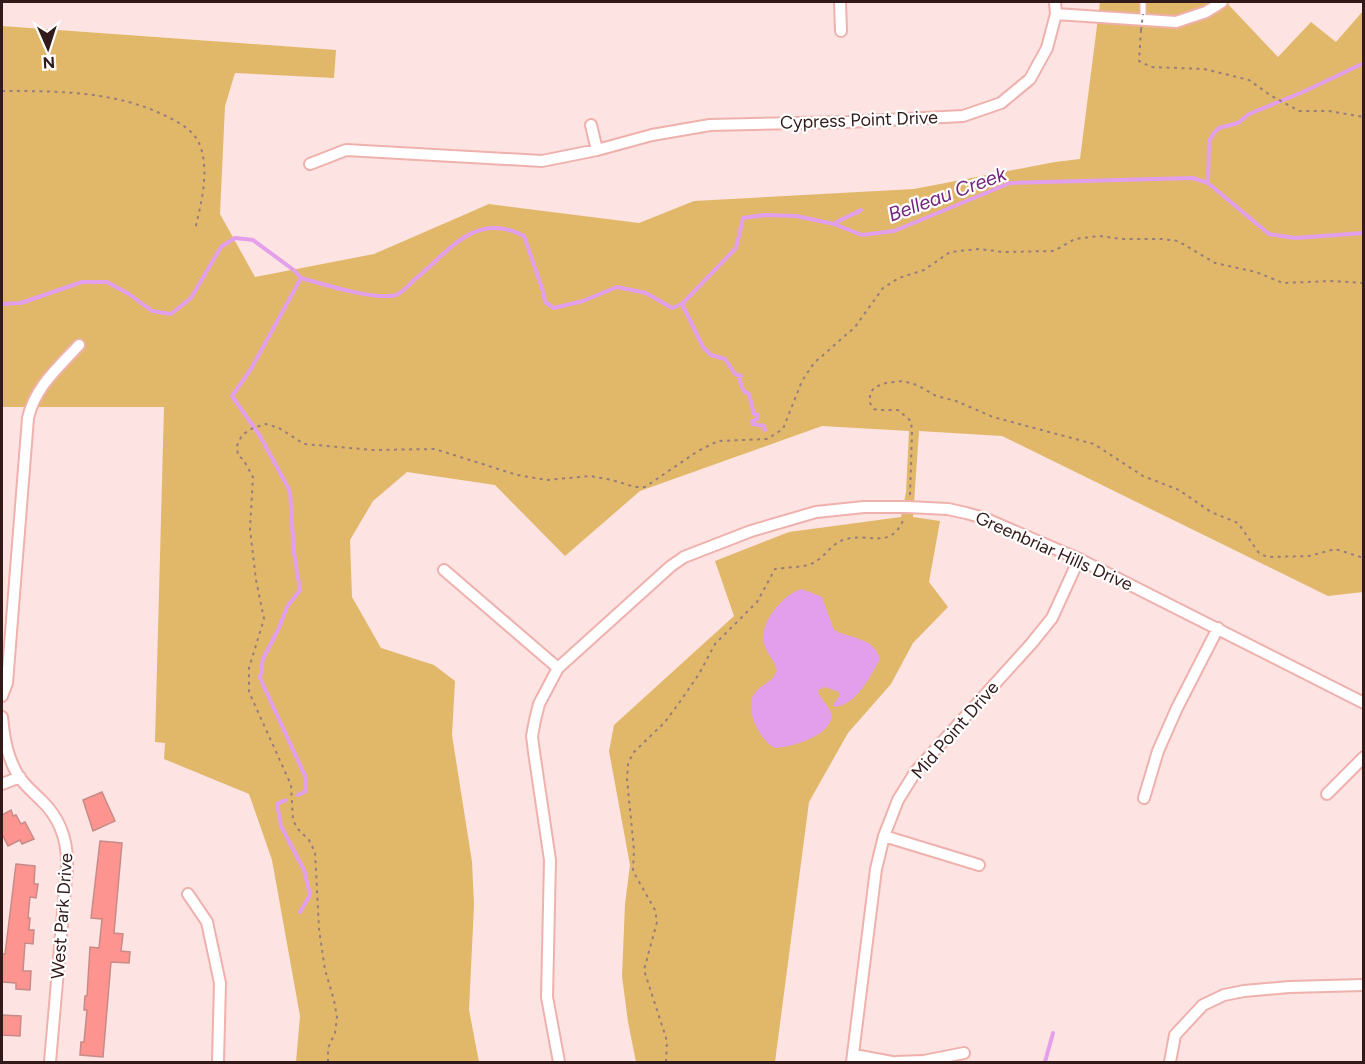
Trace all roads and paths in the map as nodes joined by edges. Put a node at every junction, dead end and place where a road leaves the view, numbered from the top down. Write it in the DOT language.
graph roads {
  1 [pos="840,2"];
  2 [pos="1055,2"];
  3 [pos="1143,2"];
  4 [pos="1222,2"];
  5 [pos="1056,14"];
  6 [pos="1143,14"];
  7 [pos="842,32"];
  8 [pos="2,91"];
  9 [pos="1364,117"];
  10 [pos="591,125"];
  11 [pos="597,150"];
  12 [pos="310,164"];
  13 [pos="195,230"];
  14 [pos="1364,284"];
  15 [pos="79,345"];
  16 [pos="907,507"];
  17 [pos="1364,558"];
  18 [pos="1079,559"];
  19 [pos="444,570"];
  20 [pos="1218,628"];
  21 [pos="558,668"];
  22 [pos="2,696"];
  23 [pos="1364,703"];
  24 [pos="2,717"];
  25 [pos="1364,756"];
  26 [pos="20,777"];
  27 [pos="2,784"];
  28 [pos="1327,794"];
  29 [pos="1144,798"];
  30 [pos="884,836"];
  31 [pos="979,865"];
  32 [pos="188,894"];
  33 [pos="1364,985"];
  34 [pos="964,1053"];
  35 [pos="853,1059"];
  36 [pos="50,1062"];
  37 [pos="218,1062"];
  38 [pos="328,1062"];
  39 [pos="559,1062"];
  40 [pos="666,1062"];
  41 [pos="894,1062"];
  42 [pos="1170,1062"];
  1 -- 7 [label="street"];
  2 -- 5 [label="street, Cypress Point Drive"];
  3 -- 6 [label="lane"];
  4 -- 5 [label="street"];
  5 -- 11 [label="street, Cypress Point Drive"];
  6 -- 9 [label="path, bridge"];
  8 -- 13 [label="path"];
  10 -- 11 [label="street"];
  11 -- 12 [label="street, Cypress Point Drive"];
  14 -- 38 [label="path"];
  15 -- 22 [label="street"];
  16 -- 17 [label="path"];
  16 -- 18 [label="street, Greenbriar Hills Drive"];
  16 -- 21 [label="street, Greenbriar Hills Drive"];
  16 -- 40 [label="path"];
  18 -- 20 [label="street, Greenbriar Hills Drive"];
  18 -- 30 [label="street, Mid Point Drive"];
  19 -- 21 [label="street"];
  20 -- 23 [label="street, Greenbriar Hills Drive"];
  20 -- 29 [label="street"];
  21 -- 39 [label="street, Greenbriar Hills Drive"];
  24 -- 26 [label="street, West Park Drive"];
  25 -- 28 [label="street"];
  26 -- 27 [label="street"];
  26 -- 36 [label="street, West Park Drive"];
  30 -- 31 [label="street"];
  30 -- 35 [label="street, Mid Point Drive"];
  32 -- 37 [label="street"];
  33 -- 42 [label="street"];
  34 -- 41 [label="street"];
  35 -- 41 [label="street"];
}
